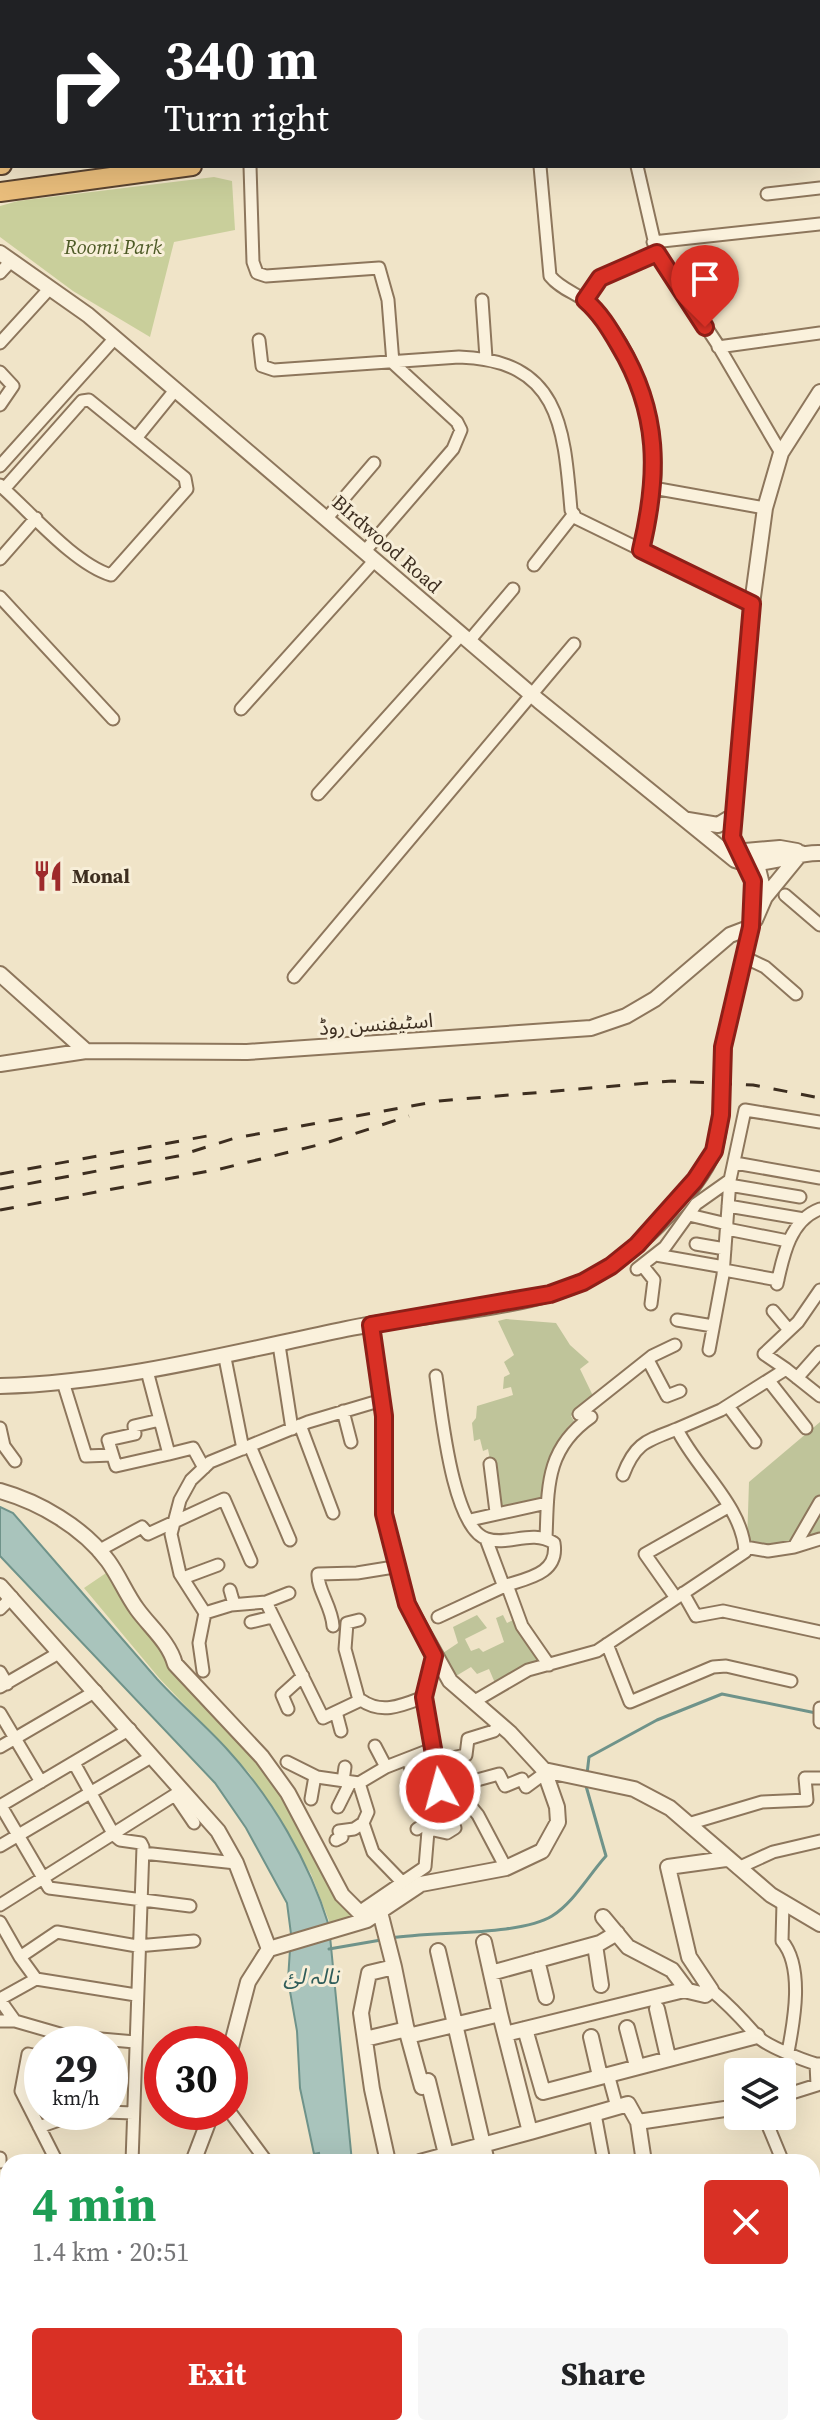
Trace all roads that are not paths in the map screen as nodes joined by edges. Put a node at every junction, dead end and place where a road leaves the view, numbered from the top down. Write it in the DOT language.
graph roads {
  1 [pos="177,168"];
  2 [pos="250,168"];
  3 [pos="540,168"];
  4 [pos="637,168"];
  5 [pos="31,188"];
  6 [pos="820,188"];
  7 [pos="0,192"];
  8 [pos="767,194"];
  9 [pos="0,201"];
  10 [pos="820,224"];
  11 [pos="655,248"];
  12 [pos="5,257"];
  13 [pos="0,273"];
  14 [pos="50,288"];
  15 [pos="482,300"];
  16 [pos="585,300"];
  17 [pos="820,333"];
  18 [pos="115,338"];
  19 [pos="259,340"];
  20 [pos="0,343"];
  21 [pos="718,347"];
  22 [pos="486,358"];
  23 [pos="393,363"];
  24 [pos="0,372"];
  25 [pos="176,389"];
  26 [pos="820,392"];
  27 [pos="0,405"];
  28 [pos="137,437"];
  29 [pos="781,453"];
  30 [pos="374,463"];
  31 [pos="0,466"];
  32 [pos="2,487"];
  33 [pos="653,488"];
  34 [pos="765,508"];
  35 [pos="574,514"];
  36 [pos="36,518"];
  37 [pos="327,518"];
  38 [pos="641,550"];
  39 [pos="370,555"];
  40 [pos="0,559"];
  41 [pos="534,565"];
  42 [pos="513,589"];
  43 [pos="0,597"];
  44 [pos="752,604"];
  45 [pos="465,638"];
  46 [pos="574,644"];
  47 [pos="531,695"];
  48 [pos="241,709"];
  49 [pos="113,719"];
  50 [pos="318,794"];
  51 [pos="738,798"];
  52 [pos="733,816"];
  53 [pos="682,818"];
  54 [pos="801,853"];
  55 [pos="820,853"];
  56 [pos="744,856"];
  57 [pos="785,895"];
  58 [pos="765,897"];
  59 [pos="820,925"];
  60 [pos="751,927"];
  61 [pos="744,957"];
  62 [pos="0,974"];
  63 [pos="294,977"];
  64 [pos="796,994"];
  65 [pos="86,1051"];
  66 [pos="0,1064"];
  67 [pos="820,1122"];
  68 [pos="735,1163"];
  69 [pos="820,1178"];
  70 [pos="730,1183"];
  71 [pos="800,1197"];
  72 [pos="728,1206"];
  73 [pos="820,1209"];
  74 [pos="689,1215"];
  75 [pos="804,1219"];
  76 [pos="727,1226"];
  77 [pos="788,1241"];
  78 [pos="696,1244"];
  79 [pos="725,1249"];
  80 [pos="656,1255"];
  81 [pos="724,1268"];
  82 [pos="820,1290"];
  83 [pos="651,1304"];
  84 [pos="773,1311"];
  85 [pos="677,1320"];
  86 [pos="371,1325"];
  87 [pos="713,1326"];
  88 [pos="789,1330"];
  89 [pos="279,1345"];
  90 [pos="675,1345"];
  91 [pos="709,1350"];
  92 [pos="820,1352"];
  93 [pos="225,1358"];
  94 [pos="648,1360"];
  95 [pos="786,1369"];
  96 [pos="147,1371"];
  97 [pos="436,1376"];
  98 [pos="797,1378"];
  99 [pos="769,1381"];
  100 [pos="63,1382"];
  101 [pos="0,1386"];
  102 [pos="680,1391"];
  103 [pos="820,1396"];
  104 [pos="382,1400"];
  105 [pos="728,1406"];
  106 [pos="343,1411"];
  107 [pos="160,1420"];
  108 [pos="296,1427"];
  109 [pos="0,1428"];
  110 [pos="806,1428"];
  111 [pos="677,1429"];
  112 [pos="351,1442"];
  113 [pos="755,1442"];
  114 [pos="246,1448"];
  115 [pos="169,1454"];
  116 [pos="112,1455"];
  117 [pos="15,1461"];
  118 [pos="490,1464"];
  119 [pos="204,1468"];
  120 [pos="623,1475"];
  121 [pos="0,1491"];
  122 [pos="820,1502"];
  123 [pos="547,1503"];
  124 [pos="728,1507"];
  125 [pos="496,1512"];
  126 [pos="333,1513"];
  127 [pos="470,1520"];
  128 [pos="172,1523"];
  129 [pos="486,1539"];
  130 [pos="546,1539"];
  131 [pos="820,1539"];
  132 [pos="290,1540"];
  133 [pos="745,1547"];
  134 [pos="794,1547"];
  135 [pos="98,1551"];
  136 [pos="251,1561"];
  137 [pos="218,1565"];
  138 [pos="394,1567"];
  139 [pos="183,1578"];
  140 [pos="0,1586"];
  141 [pos="506,1586"];
  142 [pos="230,1590"];
  143 [pos="289,1593"];
  144 [pos="679,1596"];
  145 [pos="12,1597"];
  146 [pos="266,1602"];
  147 [pos="234,1604"];
  148 [pos="0,1609"];
  149 [pos="205,1613"];
  150 [pos="272,1617"];
  151 [pos="438,1617"];
  152 [pos="359,1620"];
  153 [pos="251,1622"];
  154 [pos="333,1626"];
  155 [pos="820,1632"];
  156 [pos="607,1644"];
  157 [pos="57,1654"];
  158 [pos="434,1656"];
  159 [pos="549,1665"];
  160 [pos="203,1671"];
  161 [pos="0,1672"];
  162 [pos="303,1676"];
  163 [pos="791,1681"];
  164 [pos="3,1686"];
  165 [pos="96,1691"];
  166 [pos="424,1697"];
  167 [pos="359,1700"];
  168 [pos="473,1702"];
  169 [pos="288,1709"];
  170 [pos="336,1712"];
  171 [pos="0,1713"];
  172 [pos="499,1724"];
  173 [pos="130,1729"];
  174 [pos="341,1731"];
  175 [pos="17,1737"];
  176 [pos="375,1746"];
  177 [pos="0,1747"];
  178 [pos="435,1748"];
  179 [pos="151,1757"];
  180 [pos="437,1761"];
  181 [pos="287,1762"];
  182 [pos="74,1763"];
  183 [pos="345,1767"];
  184 [pos="386,1767"];
  185 [pos="312,1772"];
  186 [pos="544,1772"];
  187 [pos="820,1778"];
  188 [pos="41,1782"];
  189 [pos="351,1782"];
  190 [pos="444,1786"];
  191 [pos="90,1791"];
  192 [pos="178,1793"];
  193 [pos="311,1799"];
  194 [pos="0,1806"];
  195 [pos="338,1807"];
  196 [pos="368,1822"];
  197 [pos="194,1823"];
  198 [pos="688,1824"];
  199 [pos="455,1828"];
  200 [pos="423,1829"];
  201 [pos="20,1835"];
  202 [pos="114,1835"];
  203 [pos="336,1840"];
  204 [pos="820,1841"];
  205 [pos="0,1846"];
  206 [pos="143,1853"];
  207 [pos="236,1863"];
  208 [pos="732,1863"];
  209 [pos="425,1867"];
  210 [pos="506,1868"];
  211 [pos="43,1878"];
  212 [pos="402,1882"];
  213 [pos="421,1884"];
  214 [pos="140,1899"];
  215 [pos="783,1903"];
  216 [pos="0,1905"];
  217 [pos="190,1906"];
  218 [pos="368,1915"];
  219 [pos="603,1917"];
  220 [pos="0,1922"];
  221 [pos="820,1924"];
  222 [pos="617,1933"];
  223 [pos="194,1941"];
  224 [pos="484,1942"];
  225 [pos="595,1945"];
  226 [pos="137,1946"];
  227 [pos="269,1949"];
  228 [pos="438,1951"];
  229 [pos="20,1957"];
  230 [pos="537,1960"];
  231 [pos="392,1963"];
  232 [pos="491,1973"];
  233 [pos="36,1979"];
  234 [pos="601,1985"];
  235 [pos="687,1990"];
  236 [pos="711,1990"];
  237 [pos="136,1995"];
  238 [pos="546,1997"];
  239 [pos="0,1999"];
  240 [pos="657,2009"];
  241 [pos="500,2014"];
  242 [pos="0,2021"];
  243 [pos="15,2021"];
  244 [pos="453,2025"];
  245 [pos="32,2026"];
  246 [pos="237,2026"];
  247 [pos="627,2028"];
  248 [pos="525,2029"];
  249 [pos="408,2032"];
  250 [pos="505,2034"];
  251 [pos="757,2036"];
  252 [pos="591,2037"];
  253 [pos="365,2039"];
  254 [pos="128,2042"];
  255 [pos="135,2042"];
  256 [pos="788,2052"];
  257 [pos="668,2057"];
  258 [pos="818,2064"];
  259 [pos="637,2066"];
  260 [pos="24,2075"];
  261 [pos="604,2075"];
  262 [pos="796,2092"];
  263 [pos="24,2097"];
  264 [pos="617,2107"];
  265 [pos="724,2109"];
  266 [pos="128,2113"];
  267 [pos="133,2113"];
  268 [pos="595,2114"];
  269 [pos="638,2122"];
  270 [pos="41,2130"];
  271 [pos="205,2130"];
  272 [pos="243,2130"];
  273 [pos="770,2130"];
  274 [pos="530,2132"];
  275 [pos="484,2144"];
  276 [pos="53,2154"];
  277 [pos="132,2154"];
  278 [pos="196,2154"];
  279 [pos="261,2154"];
  280 [pos="387,2154"];
  281 [pos="446,2154"];
  282 [pos="486,2154"];
  283 [pos="602,2154"];
  284 [pos="643,2154"];
  285 [pos="780,2154"];
  1 -- 5 [label="highway"];
  2 -- 23 [label="street"];
  3 -- 16 [label="street"];
  4 -- 11 [label="street"];
  5 -- 7 [label="highway"];
  5 -- 9 [label="street"];
  6 -- 8 [label="street"];
  10 -- 11 [label="street"];
  11 -- 16 [label="street"];
  11 -- 21 [label="street"];
  12 -- 13 [label="street"];
  12 -- 14 [label="street, BIrdwood Road"];
  14 -- 18 [label="street, BIrdwood Road"];
  14 -- 20 [label="street"];
  15 -- 22 [label="street"];
  16 -- 33 [label="street"];
  17 -- 21 [label="street"];
  18 -- 25 [label="street, BIrdwood Road"];
  18 -- 31 [label="street"];
  19 -- 23 [label="street"];
  21 -- 29 [label="street"];
  22 -- 23 [label="street"];
  22 -- 35 [label="street"];
  23 -- 39 [label="street"];
  24 -- 27 [label="street"];
  25 -- 28 [label="street"];
  25 -- 37 [label="street, BIrdwood Road"];
  26 -- 29 [label="street"];
  28 -- 32 [label="street"];
  28 -- 36 [label="street"];
  29 -- 34 [label="street"];
  30 -- 37 [label="street"];
  32 -- 36 [label="street"];
  33 -- 34 [label="street"];
  33 -- 38 [label="street"];
  34 -- 44 [label="street"];
  35 -- 38 [label="street"];
  35 -- 41 [label="street"];
  36 -- 40 [label="street"];
  37 -- 39 [label="street, BIrdwood Road"];
  38 -- 44 [label="street"];
  39 -- 45 [label="street, BIrdwood Road"];
  39 -- 48 [label="street"];
  42 -- 45 [label="street"];
  43 -- 49 [label="street"];
  44 -- 51 [label="street"];
  45 -- 47 [label="street, BIrdwood Road"];
  45 -- 50 [label="street"];
  46 -- 47 [label="street"];
  47 -- 53 [label="street, BIrdwood Road"];
  47 -- 63 [label="street"];
  51 -- 52 [label="street"];
  51 -- 56 [label="street"];
  52 -- 53 [label="street"];
  52 -- 56 [label="street"];
  53 -- 56 [label="street, BIrdwood Road"];
  54 -- 55 [label="street"];
  54 -- 56 [label="street"];
  54 -- 58 [label="street"];
  56 -- 58 [label="street"];
  56 -- 60 [label="street"];
  57 -- 59 [label="street"];
  58 -- 60 [label="street"];
  60 -- 61 [label="street"];
  60 -- 65 [label="street, اسٹیفنسن روڈ"];
  61 -- 64 [label="street"];
  61 -- 86 [label="street, bridge"];
  62 -- 65 [label="street"];
  65 -- 66 [label="street, اسٹیفنسن روڈ"];
  67 -- 68 [label="street"];
  68 -- 69 [label="street"];
  68 -- 70 [label="street"];
  70 -- 71 [label="street"];
  70 -- 72 [label="street"];
  70 -- 74 [label="street"];
  72 -- 75 [label="street"];
  72 -- 76 [label="street"];
  73 -- 75 [label="street"];
  74 -- 76 [label="street"];
  74 -- 80 [label="street"];
  75 -- 77 [label="street"];
  76 -- 77 [label="street"];
  76 -- 79 [label="street"];
  77 -- 81 [label="street"];
  78 -- 79 [label="street"];
  79 -- 81 [label="street"];
  80 -- 81 [label="street"];
  80 -- 83 [label="street"];
  81 -- 87 [label="street"];
  82 -- 88 [label="street"];
  84 -- 88 [label="street"];
  85 -- 87 [label="street"];
  86 -- 89 [label="street"];
  86 -- 104 [label="street"];
  87 -- 91 [label="street"];
  88 -- 95 [label="street"];
  89 -- 93 [label="street"];
  89 -- 108 [label="street"];
  90 -- 94 [label="street"];
  92 -- 98 [label="street"];
  93 -- 96 [label="street"];
  93 -- 114 [label="street"];
  94 -- 102 [label="street"];
  94 -- 123 [label="street"];
  95 -- 98 [label="street"];
  95 -- 99 [label="street"];
  96 -- 100 [label="street"];
  96 -- 107 [label="street"];
  97 -- 127 [label="street"];
  98 -- 103 [label="street"];
  99 -- 105 [label="street"];
  99 -- 110 [label="street"];
  100 -- 101 [label="street"];
  100 -- 116 [label="street"];
  104 -- 106 [label="street"];
  104 -- 138 [label="street"];
  105 -- 111 [label="street"];
  105 -- 113 [label="street"];
  106 -- 108 [label="street"];
  106 -- 112 [label="street"];
  107 -- 115 [label="street"];
  107 -- 116 [label="street"];
  108 -- 114 [label="street"];
  108 -- 126 [label="street"];
  109 -- 117 [label="street"];
  111 -- 120 [label="street"];
  111 -- 124 [label="street"];
  114 -- 119 [label="street"];
  114 -- 132 [label="street"];
  115 -- 116 [label="street"];
  115 -- 119 [label="street"];
  118 -- 125 [label="street"];
  119 -- 128 [label="street"];
  121 -- 135 [label="street"];
  122 -- 134 [label="street"];
  123 -- 125 [label="street"];
  123 -- 130 [label="street"];
  124 -- 133 [label="street"];
  124 -- 144 [label="street"];
  125 -- 127 [label="street"];
  127 -- 129 [label="street"];
  128 -- 135 [label="street"];
  128 -- 136 [label="street"];
  128 -- 139 [label="street"];
  129 -- 130 [label="street"];
  129 -- 141 [label="street"];
  130 -- 141 [label="street"];
  131 -- 134 [label="street"];
  133 -- 134 [label="street"];
  133 -- 144 [label="street"];
  135 -- 218 [label="street"];
  137 -- 139 [label="street"];
  138 -- 154 [label="street"];
  138 -- 158 [label="street"];
  139 -- 149 [label="street"];
  140 -- 145 [label="street"];
  141 -- 151 [label="street"];
  141 -- 159 [label="street"];
  142 -- 147 [label="street"];
  143 -- 146 [label="street"];
  144 -- 155 [label="street"];
  144 -- 156 [label="street"];
  145 -- 148 [label="street"];
  145 -- 157 [label="street"];
  146 -- 147 [label="street"];
  146 -- 150 [label="street"];
  147 -- 149 [label="street"];
  149 -- 160 [label="street"];
  150 -- 153 [label="street"];
  150 -- 162 [label="street"];
  152 -- 167 [label="street"];
  156 -- 159 [label="street"];
  156 -- 163 [label="street"];
  157 -- 164 [label="street"];
  157 -- 165 [label="street"];
  158 -- 166 [label="street"];
  158 -- 168 [label="street"];
  159 -- 168 [label="street"];
  161 -- 164 [label="street"];
  162 -- 169 [label="street"];
  162 -- 170 [label="street"];
  165 -- 173 [label="street"];
  165 -- 175 [label="street"];
  166 -- 167 [label="street"];
  166 -- 178 [label="street"];
  167 -- 170 [label="street"];
  168 -- 172 [label="street"];
  170 -- 174 [label="street"];
  171 -- 175 [label="street"];
  172 -- 180 [label="street"];
  172 -- 186 [label="street"];
  173 -- 179 [label="street"];
  173 -- 182 [label="street"];
  175 -- 177 [label="street"];
  175 -- 188 [label="street"];
  176 -- 184 [label="street"];
  178 -- 180 [label="street"];
  178 -- 184 [label="street"];
  179 -- 191 [label="street"];
  179 -- 192 [label="street"];
  180 -- 190 [label="street"];
  181 -- 185 [label="street"];
  182 -- 188 [label="street"];
  182 -- 191 [label="street"];
  183 -- 189 [label="street"];
  184 -- 189 [label="street"];
  185 -- 189 [label="street"];
  185 -- 193 [label="street"];
  186 -- 190 [label="street"];
  186 -- 198 [label="street"];
  186 -- 210 [label="street"];
  187 -- 198 [label="street"];
  188 -- 194 [label="street"];
  189 -- 195 [label="street"];
  189 -- 196 [label="street"];
  190 -- 200 [label="street"];
  190 -- 210 [label="street"];
  191 -- 201 [label="street"];
  191 -- 202 [label="street"];
  192 -- 197 [label="street"];
  192 -- 202 [label="street"];
  192 -- 207 [label="street"];
  194 -- 201 [label="street"];
  196 -- 203 [label="street"];
  196 -- 212 [label="street"];
  198 -- 208 [label="street"];
  199 -- 200 [label="street"];
  200 -- 209 [label="street"];
  201 -- 205 [label="street"];
  201 -- 211 [label="street"];
  202 -- 206 [label="street"];
  202 -- 211 [label="street"];
  204 -- 208 [label="street"];
  206 -- 207 [label="street"];
  206 -- 214 [label="street"];
  207 -- 227 [label="street"];
  208 -- 215 [label="street"];
  208 -- 236 [label="street"];
  209 -- 212 [label="street"];
  209 -- 213 [label="street"];
  210 -- 213 [label="street"];
  211 -- 214 [label="street"];
  211 -- 216 [label="street"];
  212 -- 218 [label="street"];
  213 -- 218 [label="street"];
  214 -- 217 [label="street"];
  214 -- 226 [label="street"];
  215 -- 221 [label="street"];
  215 -- 256 [label="street"];
  218 -- 227 [label="street"];
  218 -- 231 [label="street"];
  219 -- 222 [label="street"];
  220 -- 229 [label="street"];
  222 -- 225 [label="street"];
  222 -- 235 [label="street"];
  223 -- 226 [label="street"];
  224 -- 232 [label="street"];
  225 -- 230 [label="street"];
  225 -- 234 [label="street"];
  226 -- 229 [label="street"];
  226 -- 237 [label="street"];
  227 -- 246 [label="street"];
  228 -- 244 [label="street"];
  229 -- 233 [label="street"];
  230 -- 232 [label="street"];
  230 -- 238 [label="street"];
  231 -- 249 [label="street"];
  231 -- 253 [label="street"];
  232 -- 241 [label="street"];
  233 -- 237 [label="street"];
  233 -- 239 [label="street"];
  235 -- 236 [label="street"];
  235 -- 248 [label="street"];
  236 -- 251 [label="street"];
  237 -- 255 [label="street"];
  239 -- 243 [label="street"];
  240 -- 257 [label="street"];
  241 -- 244 [label="street"];
  241 -- 250 [label="street"];
  242 -- 243 [label="street"];
  243 -- 245 [label="street"];
  244 -- 249 [label="street"];
  244 -- 275 [label="street"];
  247 -- 259 [label="street"];
  248 -- 250 [label="street"];
  248 -- 261 [label="street"];
  249 -- 253 [label="street"];
  249 -- 281 [label="street"];
  250 -- 274 [label="street"];
  251 -- 256 [label="street"];
  251 -- 257 [label="street"];
  252 -- 261 [label="street"];
  253 -- 280 [label="street"];
  254 -- 255 [label="street"];
  255 -- 267 [label="street"];
  256 -- 258 [label="street"];
  257 -- 259 [label="street"];
  258 -- 262 [label="street"];
  259 -- 261 [label="street"];
  260 -- 263 [label="street"];
  261 -- 264 [label="street"];
  264 -- 268 [label="street"];
  264 -- 269 [label="street"];
  265 -- 269 [label="street"];
  266 -- 267 [label="street"];
  267 -- 277 [label="street"];
  268 -- 274 [label="street"];
  268 -- 283 [label="street"];
  269 -- 284 [label="street"];
  270 -- 276 [label="street"];
  271 -- 278 [label="street"];
  272 -- 279 [label="street"];
  273 -- 285 [label="street"];
  274 -- 275 [label="street"];
  275 -- 281 [label="street"];
  275 -- 282 [label="street"];
}
